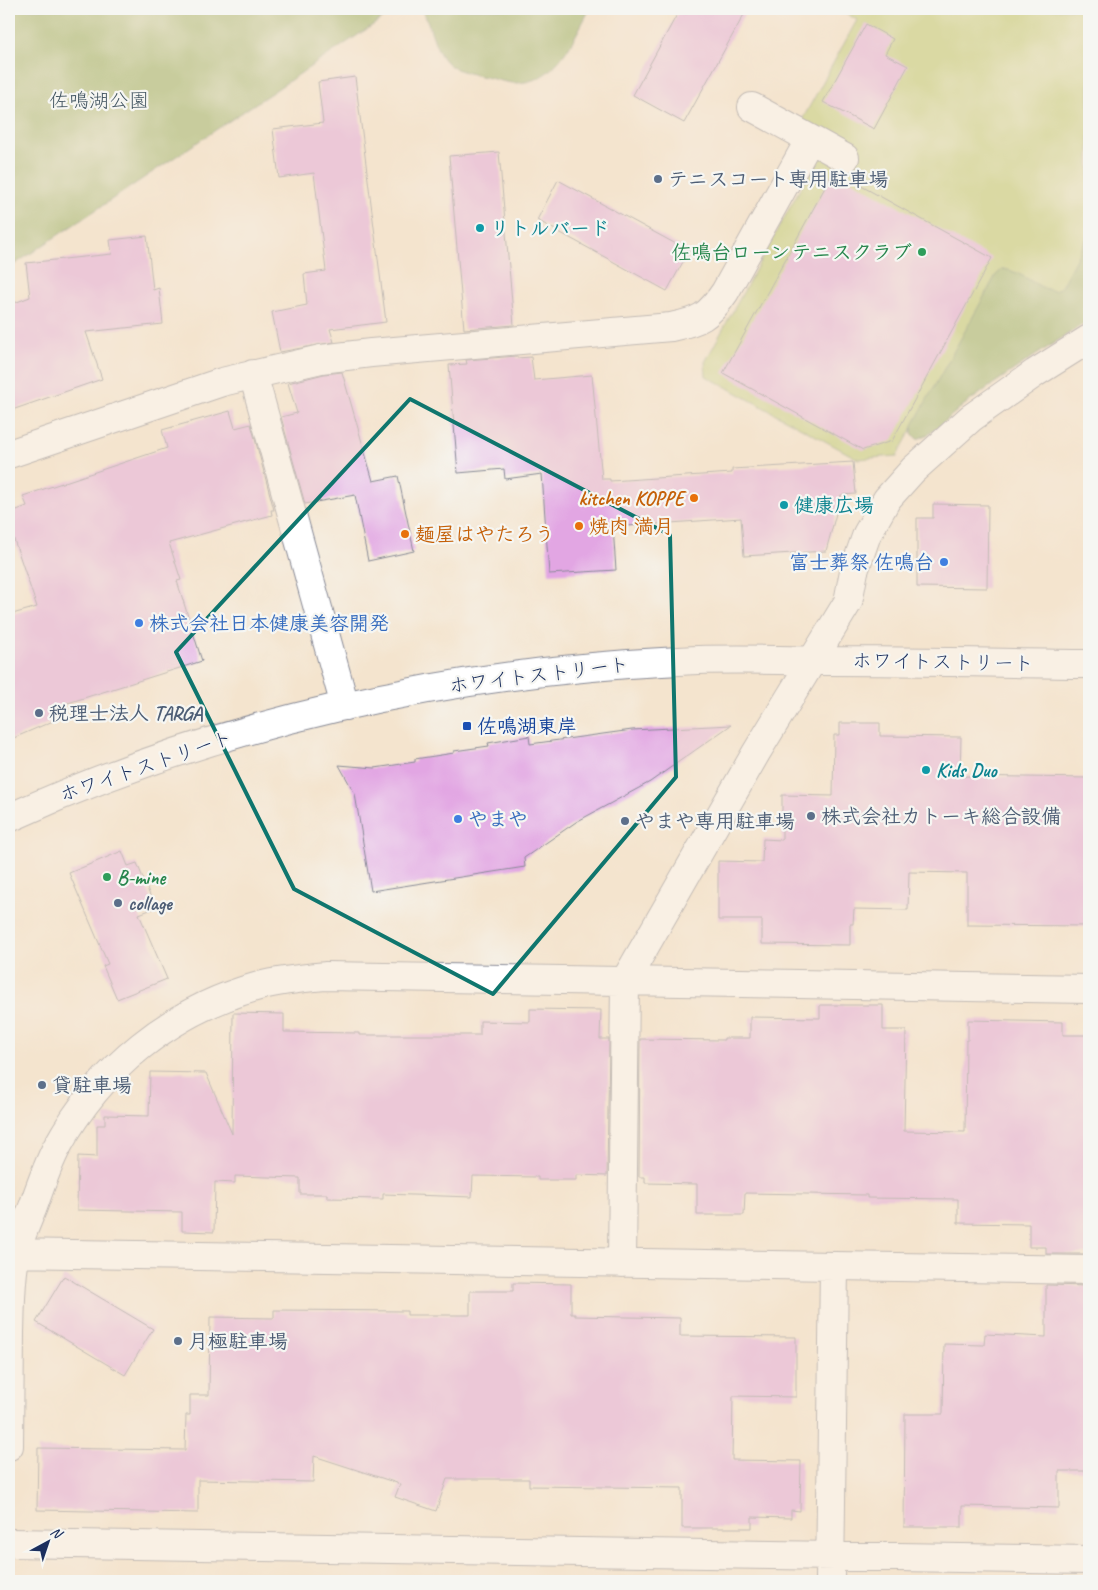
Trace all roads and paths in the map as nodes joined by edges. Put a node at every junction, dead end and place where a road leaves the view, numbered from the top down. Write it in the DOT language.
graph roads {
  1 [pos="752,107"];
  2 [pos="810,139"];
  3 [pos="845,158"];
  4 [pos="1089,339"];
  5 [pos="253,374"];
  6 [pos="9,454"];
  7 [pos="812,660"];
  8 [pos="1089,664"];
  9 [pos="345,706"];
  10 [pos="9,818"];
  11 [pos="625,981"];
  12 [pos="1089,989"];
  13 [pos="12,1253"];
  14 [pos="622,1263"];
  15 [pos="834,1266"];
  16 [pos="1089,1270"];
  17 [pos="9,1446"];
  18 [pos="9,1543"];
  19 [pos="1089,1560"];
  20 [pos="830,1568"];
  1 -- 2 [label="street"];
  2 -- 3 [label="street"];
  2 -- 5 [label="street"];
  4 -- 7 [label="street"];
  5 -- 6 [label="street"];
  5 -- 9 [label="street"];
  7 -- 8 [label="street, ホワイトストリート"];
  7 -- 9 [label="street, ホワイトストリート"];
  7 -- 11 [label="street"];
  9 -- 10 [label="street, ホワイトストリート"];
  11 -- 12 [label="street"];
  11 -- 13 [label="street"];
  11 -- 14 [label="street"];
  13 -- 14 [label="street"];
  13 -- 17 [label="street"];
  14 -- 15 [label="street"];
  15 -- 16 [label="street"];
  15 -- 20 [label="street"];
  18 -- 20 [label="street"];
  19 -- 20 [label="street"];
}
